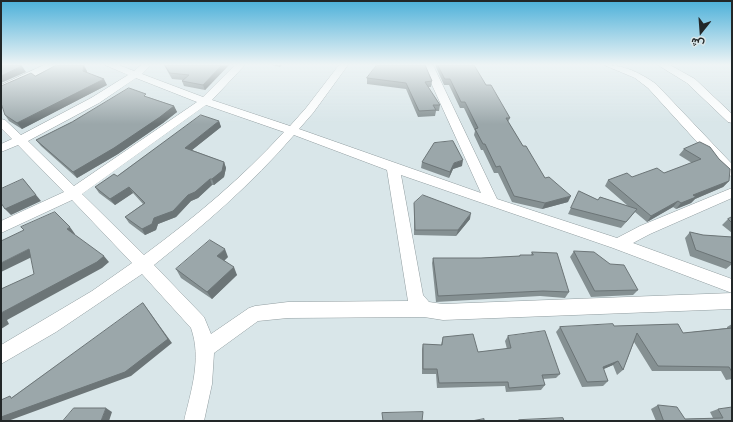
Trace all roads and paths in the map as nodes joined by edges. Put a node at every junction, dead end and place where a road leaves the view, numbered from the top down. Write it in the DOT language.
graph roads {
  1 [pos="10,85"];
  2 [pos="120,85"];
  3 [pos="161,85"];
  4 [pos="222,85"];
  5 [pos="330,85"];
  6 [pos="437,85"];
  7 [pos="650,85"];
  8 [pos="695,85"];
  9 [pos="1,89"];
  10 [pos="205,102"];
  11 [pos="732,120"];
  12 [pos="1,122"];
  13 [pos="293,131"];
  14 [pos="20,141"];
  15 [pos="1,148"];
  16 [pos="393,168"];
  17 [pos="732,172"];
  18 [pos="74,193"];
  19 [pos="732,193"];
  20 [pos="492,202"];
  21 [pos="1,227"];
  22 [pos="618,244"];
  23 [pos="144,264"];
  24 [pos="732,286"];
  25 [pos="732,301"];
  26 [pos="424,309"];
  27 [pos="205,349"];
  28 [pos="1,355"];
  29 [pos="194,421"];
  1 -- 9 [label="street"];
  2 -- 14 [label="street"];
  3 -- 10 [label="street"];
  4 -- 10 [label="street"];
  5 -- 13 [label="street"];
  6 -- 20 [label="street"];
  7 -- 17 [label="street"];
  8 -- 11 [label="street"];
  10 -- 13 [label="street"];
  10 -- 18 [label="street"];
  12 -- 14 [label="street"];
  13 -- 16 [label="street"];
  13 -- 23 [label="street"];
  14 -- 15 [label="street"];
  14 -- 18 [label="street"];
  16 -- 20 [label="street"];
  16 -- 26 [label="street"];
  18 -- 21 [label="street"];
  18 -- 23 [label="street"];
  19 -- 22 [label="street"];
  20 -- 22 [label="street"];
  22 -- 24 [label="street"];
  23 -- 27 [label="street"];
  23 -- 28 [label="street"];
  25 -- 26 [label="street"];
  26 -- 27 [label="street"];
  27 -- 29 [label="street"];
}
